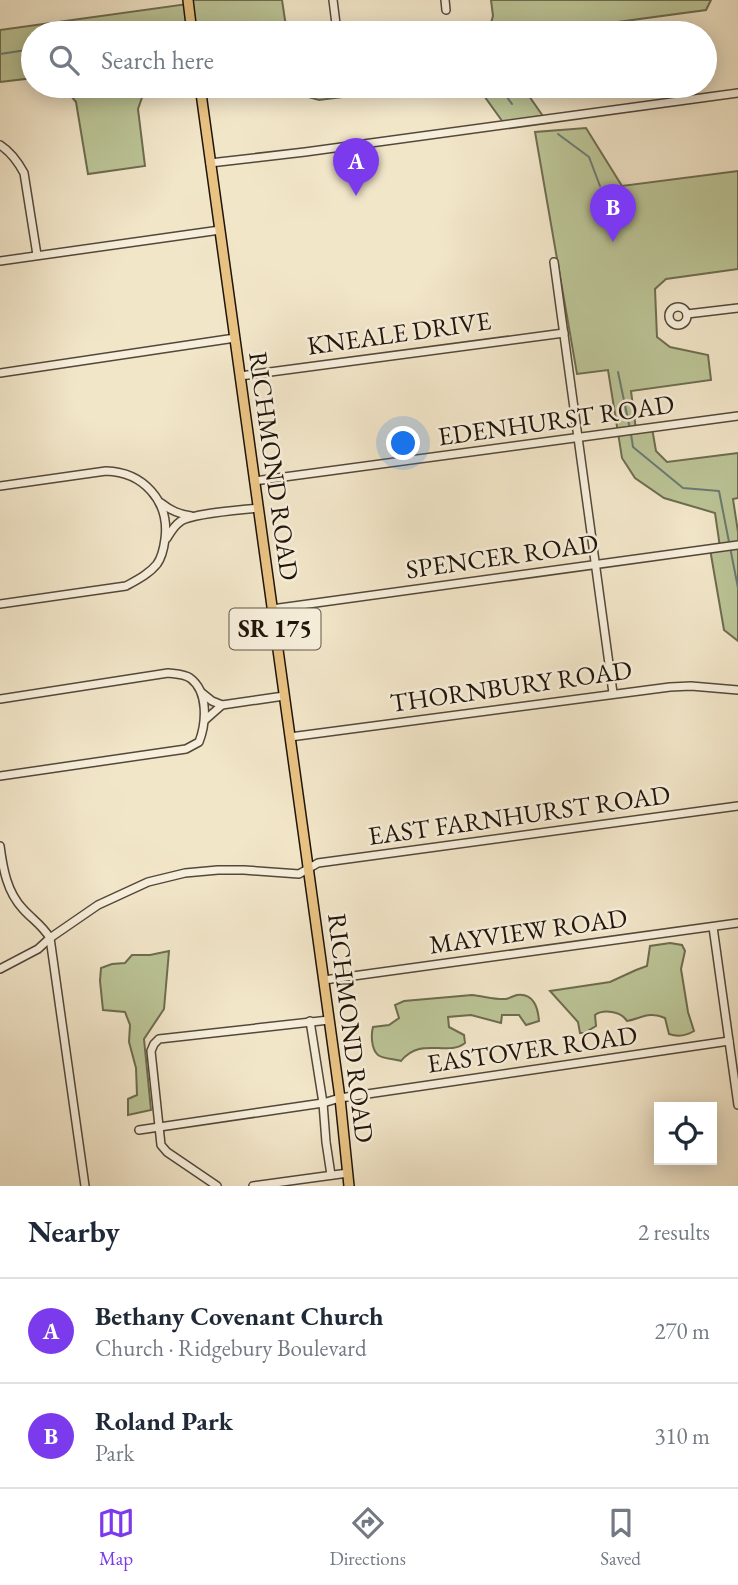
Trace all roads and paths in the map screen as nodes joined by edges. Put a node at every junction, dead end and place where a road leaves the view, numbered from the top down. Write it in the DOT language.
graph roads {
  1 [pos="188,0"];
  2 [pos="333,0"];
  3 [pos="445,0"];
  4 [pos="446,10"];
  5 [pos="191,21"];
  6 [pos="335,21"];
  7 [pos="738,93"];
  8 [pos="717,96"];
  9 [pos="202,98"];
  10 [pos="701,98"];
  11 [pos="0,145"];
  12 [pos="210,163"];
  13 [pos="220,230"];
  14 [pos="37,255"];
  15 [pos="0,261"];
  16 [pos="554,262"];
  17 [pos="738,308"];
  18 [pos="687,314"];
  19 [pos="564,333"];
  20 [pos="235,338"];
  21 [pos="0,373"];
  22 [pos="240,376"];
  23 [pos="738,416"];
  24 [pos="578,438"];
  25 [pos="254,481"];
  26 [pos="0,486"];
  27 [pos="159,500"];
  28 [pos="258,508"];
  29 [pos="192,517"];
  30 [pos="165,541"];
  31 [pos="733,546"];
  32 [pos="595,565"];
  33 [pos="0,604"];
  34 [pos="272,609"];
  35 [pos="738,691"];
  36 [pos="613,693"];
  37 [pos="201,695"];
  38 [pos="284,696"];
  39 [pos="0,699"];
  40 [pos="222,705"];
  41 [pos="205,720"];
  42 [pos="290,737"];
  43 [pos="0,776"];
  44 [pos="738,806"];
  45 [pos="0,846"];
  46 [pos="308,869"];
  47 [pos="1,870"];
  48 [pos="738,923"];
  49 [pos="713,927"];
  50 [pos="50,938"];
  51 [pos="0,969"];
  52 [pos="324,980"];
  53 [pos="329,1020"];
  54 [pos="310,1021"];
  55 [pos="729,1041"];
  56 [pos="340,1098"];
  57 [pos="323,1103"];
  58 [pos="738,1104"];
  59 [pos="159,1127"];
  60 [pos="139,1130"];
  61 [pos="348,1173"];
  62 [pos="331,1175"];
  63 [pos="85,1186"];
  64 [pos="217,1186"];
  65 [pos="253,1186"];
  66 [pos="349,1186"];
  1 -- 5 [label="main road"];
  2 -- 6 [label="street"];
  3 -- 4 [label="street"];
  7 -- 8 [label="street"];
  9 -- 12 [label="main road, RICHMOND ROAD / SR 175"];
  10 -- 12 [label="street"];
  11 -- 14 [label="street"];
  12 -- 13 [label="main road, RICHMOND ROAD / SR 175"];
  13 -- 14 [label="street"];
  13 -- 20 [label="main road, RICHMOND ROAD / SR 175"];
  14 -- 15 [label="street"];
  16 -- 19 [label="street"];
  17 -- 18 [label="street"];
  19 -- 22 [label="street, KNEALE DRIVE"];
  19 -- 24 [label="street"];
  20 -- 21 [label="street"];
  20 -- 22 [label="main road, RICHMOND ROAD / SR 175"];
  22 -- 25 [label="main road, RICHMOND ROAD / SR 175"];
  23 -- 24 [label="street, EDENHURST ROAD"];
  24 -- 25 [label="street, EDENHURST ROAD"];
  24 -- 32 [label="street"];
  25 -- 28 [label="main road, RICHMOND ROAD / SR 175"];
  26 -- 27 [label="street"];
  27 -- 29 [label="street"];
  27 -- 30 [label="street"];
  28 -- 29 [label="street"];
  28 -- 34 [label="main road, RICHMOND ROAD / SR 175"];
  29 -- 30 [label="street"];
  30 -- 33 [label="street"];
  31 -- 32 [label="street, SPENCER ROAD"];
  32 -- 34 [label="street, SPENCER ROAD"];
  32 -- 36 [label="street"];
  34 -- 38 [label="main road, RICHMOND ROAD / SR 175"];
  35 -- 36 [label="street, THORNBURY ROAD"];
  36 -- 42 [label="street, THORNBURY ROAD"];
  37 -- 39 [label="street"];
  37 -- 40 [label="street"];
  37 -- 41 [label="street"];
  38 -- 40 [label="street"];
  38 -- 42 [label="main road, RICHMOND ROAD / SR 175"];
  40 -- 41 [label="street"];
  41 -- 43 [label="street"];
  42 -- 46 [label="main road, RICHMOND ROAD / SR 175"];
  44 -- 46 [label="street, EAST FARNHURST ROAD"];
  45 -- 47 [label="street"];
  46 -- 50 [label="street, EAST FARNHURST ROAD"];
  46 -- 52 [label="main road, RICHMOND ROAD / SR 175"];
  47 -- 50 [label="street"];
  48 -- 49 [label="street, MAYVIEW ROAD"];
  49 -- 52 [label="street, MAYVIEW ROAD"];
  49 -- 55 [label="street"];
  50 -- 51 [label="street, EAST FARNHURST ROAD"];
  50 -- 63 [label="street"];
  52 -- 53 [label="main road, RICHMOND ROAD / SR 175"];
  53 -- 54 [label="street"];
  53 -- 56 [label="main road, RICHMOND ROAD / SR 175"];
  54 -- 57 [label="street"];
  54 -- 59 [label="street"];
  55 -- 56 [label="street, EASTOVER ROAD"];
  55 -- 58 [label="street"];
  56 -- 57 [label="street, EASTOVER ROAD"];
  56 -- 61 [label="main road, RICHMOND ROAD / SR 175"];
  57 -- 59 [label="street, EASTOVER ROAD"];
  57 -- 62 [label="street"];
  59 -- 60 [label="street, EASTOVER ROAD"];
  59 -- 64 [label="street"];
  61 -- 62 [label="street"];
  61 -- 66 [label="main road, RICHMOND ROAD / SR 175"];
  62 -- 65 [label="street"];
}
